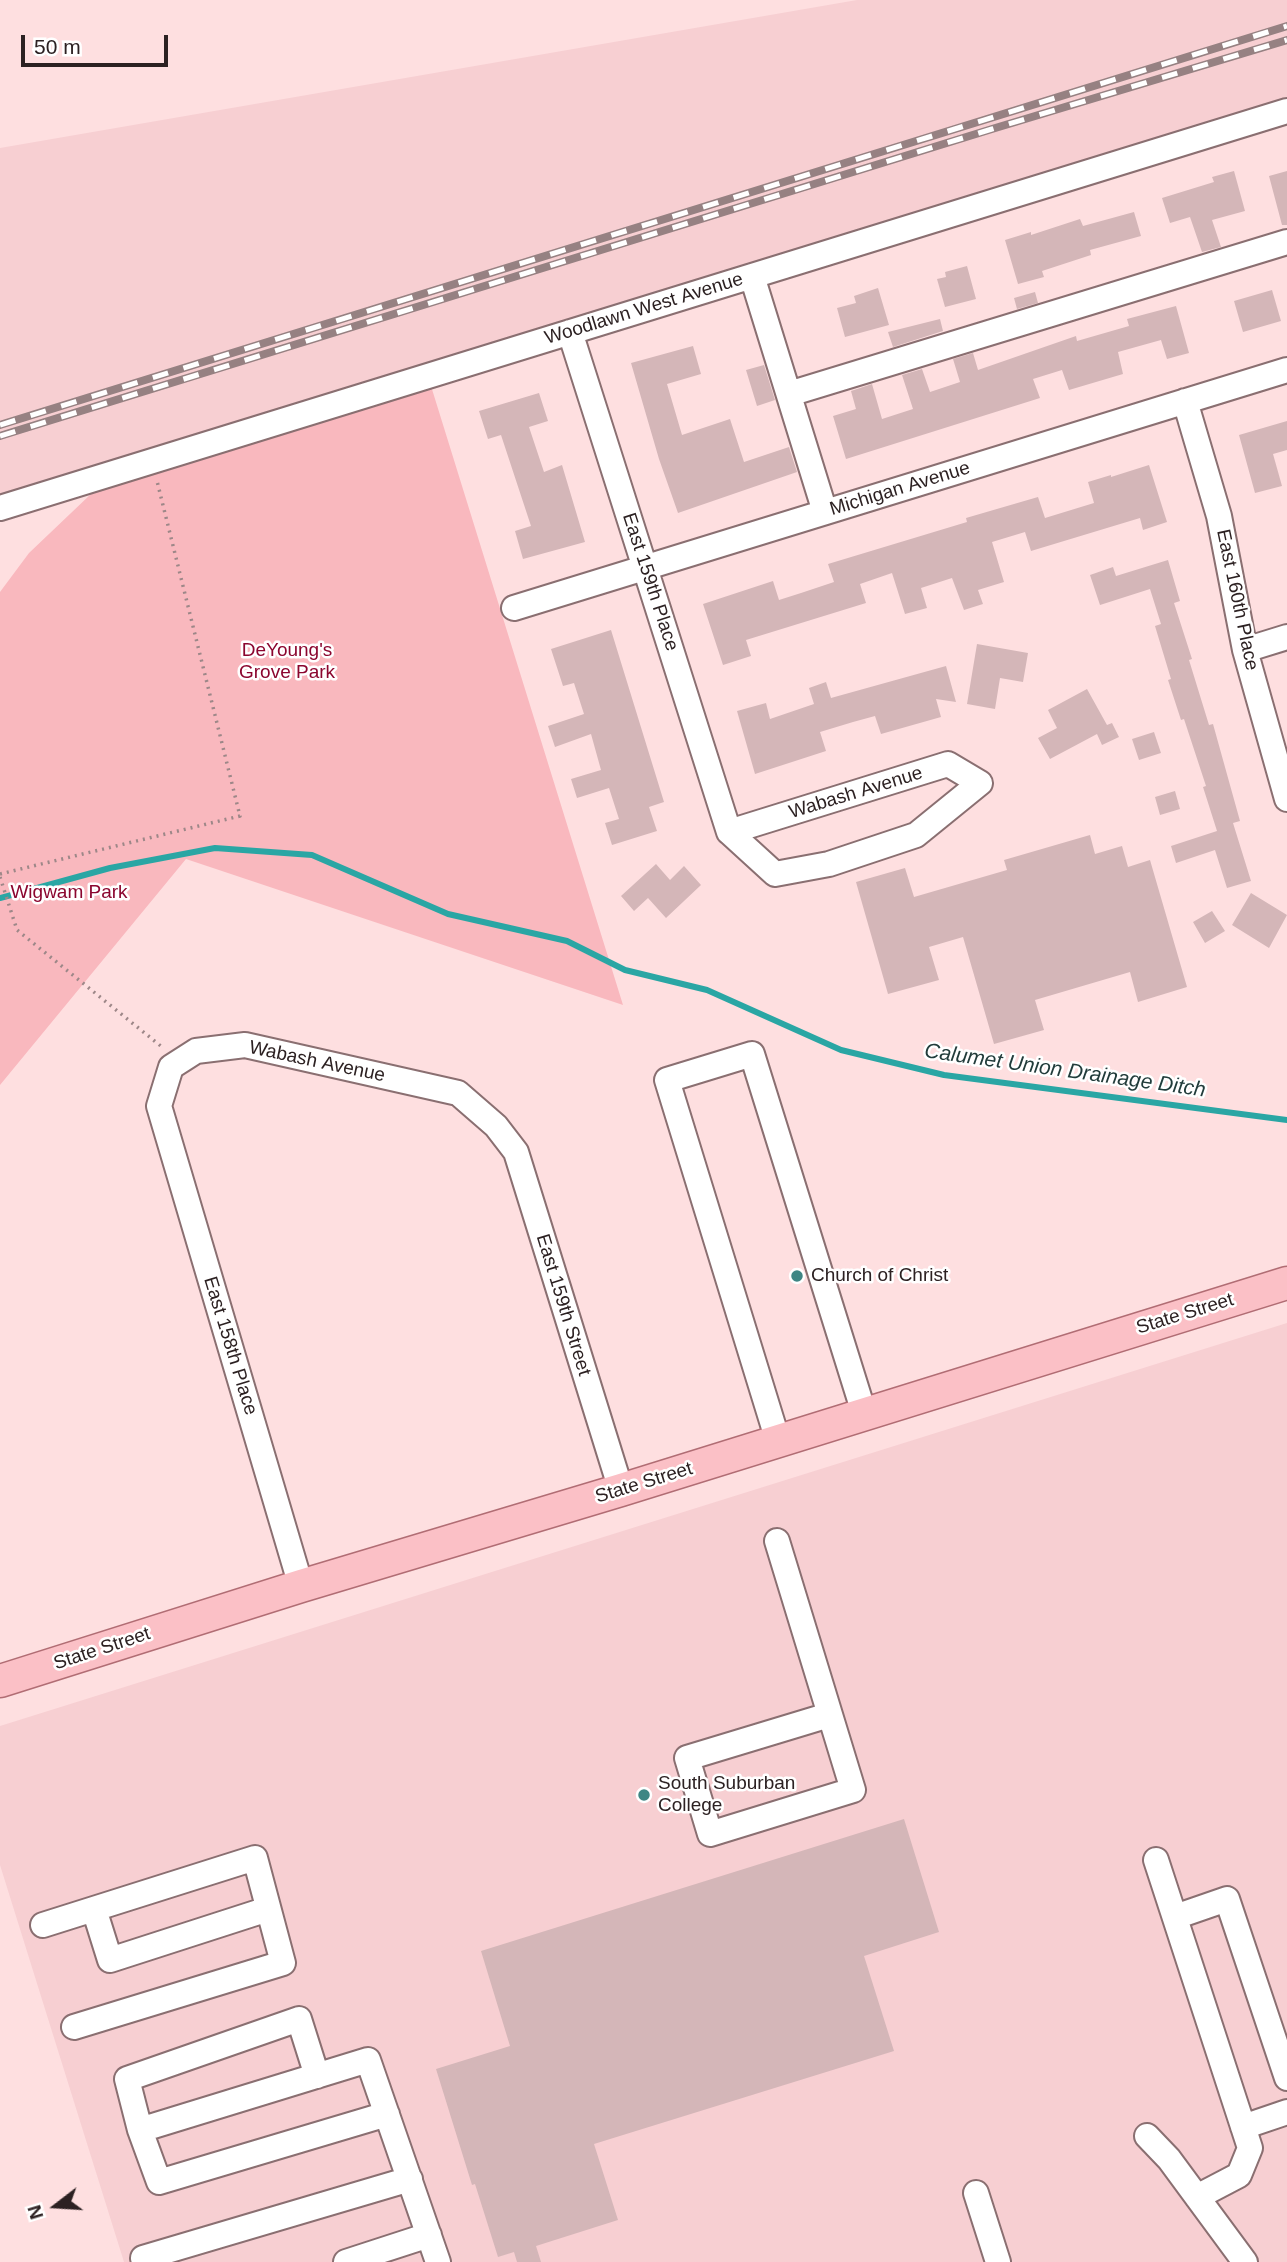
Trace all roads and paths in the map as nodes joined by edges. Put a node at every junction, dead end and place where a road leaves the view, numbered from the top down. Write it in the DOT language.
graph roads {
  1 [pos="1287,111"];
  2 [pos="1287,242"];
  3 [pos="752,276"];
  4 [pos="570,332"];
  5 [pos="1287,370"];
  6 [pos="789,394"];
  7 [pos="1185,401"];
  8 [pos="152,461"];
  9 [pos="0,508"];
  10 [pos="825,512"];
  11 [pos="646,567"];
  12 [pos="514,608"];
  13 [pos="1287,637"];
  14 [pos="1245,650"];
  15 [pos="1287,799"];
  16 [pos="729,832"];
  17 [pos="0,876"];
  18 [pos="180,1062"];
  19 [pos="496,1126"];
  20 [pos="1287,1283"];
  21 [pos="864,1413"];
  22 [pos="778,1441"];
  23 [pos="621,1490"];
  24 [pos="777,1541"];
  25 [pos="301,1586"];
  26 [pos="0,1681"];
  27 [pos="830,1715"];
  28 [pos="1156,1860"];
  29 [pos="94,1909"];
  30 [pos="268,1909"];
  31 [pos="1175,1917"];
  32 [pos="43,1925"];
  33 [pos="74,2027"];
  34 [pos="317,2076"];
  35 [pos="1287,2078"];
  36 [pos="1287,2112"];
  37 [pos="387,2114"];
  38 [pos="1243,2127"];
  39 [pos="140,2130"];
  40 [pos="1147,2136"];
  41 [pos="410,2179"];
  42 [pos="976,2193"];
  43 [pos="1197,2197"];
  44 [pos="429,2235"];
  45 [pos="143,2258"];
  46 [pos="346,2262"];
  47 [pos="438,2262"];
  48 [pos="998,2262"];
  49 [pos="1245,2262"];
  1 -- 3 [label="street, Woodlawn West Avenue"];
  2 -- 6 [label="street"];
  3 -- 4 [label="street, Woodlawn West Avenue"];
  3 -- 6 [label="street"];
  4 -- 8 [label="street, Woodlawn West Avenue"];
  4 -- 11 [label="street, East 159th Place"];
  5 -- 7 [label="street, Michigan Avenue"];
  6 -- 10 [label="street"];
  7 -- 10 [label="street, Michigan Avenue"];
  7 -- 14 [label="street, East 160th Place"];
  8 -- 9 [label="street, Woodlawn West Avenue"];
  8 -- 17 [label="path"];
  10 -- 11 [label="street, Michigan Avenue"];
  11 -- 12 [label="street, Michigan Avenue"];
  11 -- 16 [label="street, East 159th Place"];
  13 -- 14 [label="street"];
  14 -- 15 [label="street, East 160th Place"];
  16 -- 16 [label="street, Wabash Avenue"];
  17 -- 18 [label="path"];
  18 -- 19 [label="street, Wabash Avenue"];
  18 -- 25 [label="street, East 158th Place"];
  19 -- 23 [label="street, East 159th Street"];
  20 -- 21 [label="main road, State Street"];
  21 -- 22 [label="main road, State Street"];
  21 -- 22 [label="street"];
  22 -- 23 [label="main road, State Street"];
  23 -- 25 [label="main road, State Street"];
  24 -- 27 [label="street"];
  25 -- 26 [label="main road, State Street"];
  27 -- 27 [label="street"];
  28 -- 31 [label="street"];
  29 -- 30 [label="street"];
  29 -- 30 [label="street"];
  29 -- 32 [label="street"];
  30 -- 33 [label="street"];
  31 -- 35 [label="street"];
  31 -- 38 [label="street"];
  34 -- 37 [label="street"];
  34 -- 39 [label="street"];
  34 -- 39 [label="street"];
  36 -- 38 [label="street"];
  37 -- 39 [label="street"];
  37 -- 41 [label="street"];
  38 -- 43 [label="street"];
  40 -- 43 [label="street"];
  41 -- 44 [label="street"];
  41 -- 45 [label="street"];
  42 -- 48 [label="street"];
  43 -- 49 [label="street"];
  44 -- 46 [label="street"];
  44 -- 47 [label="street"];
}
